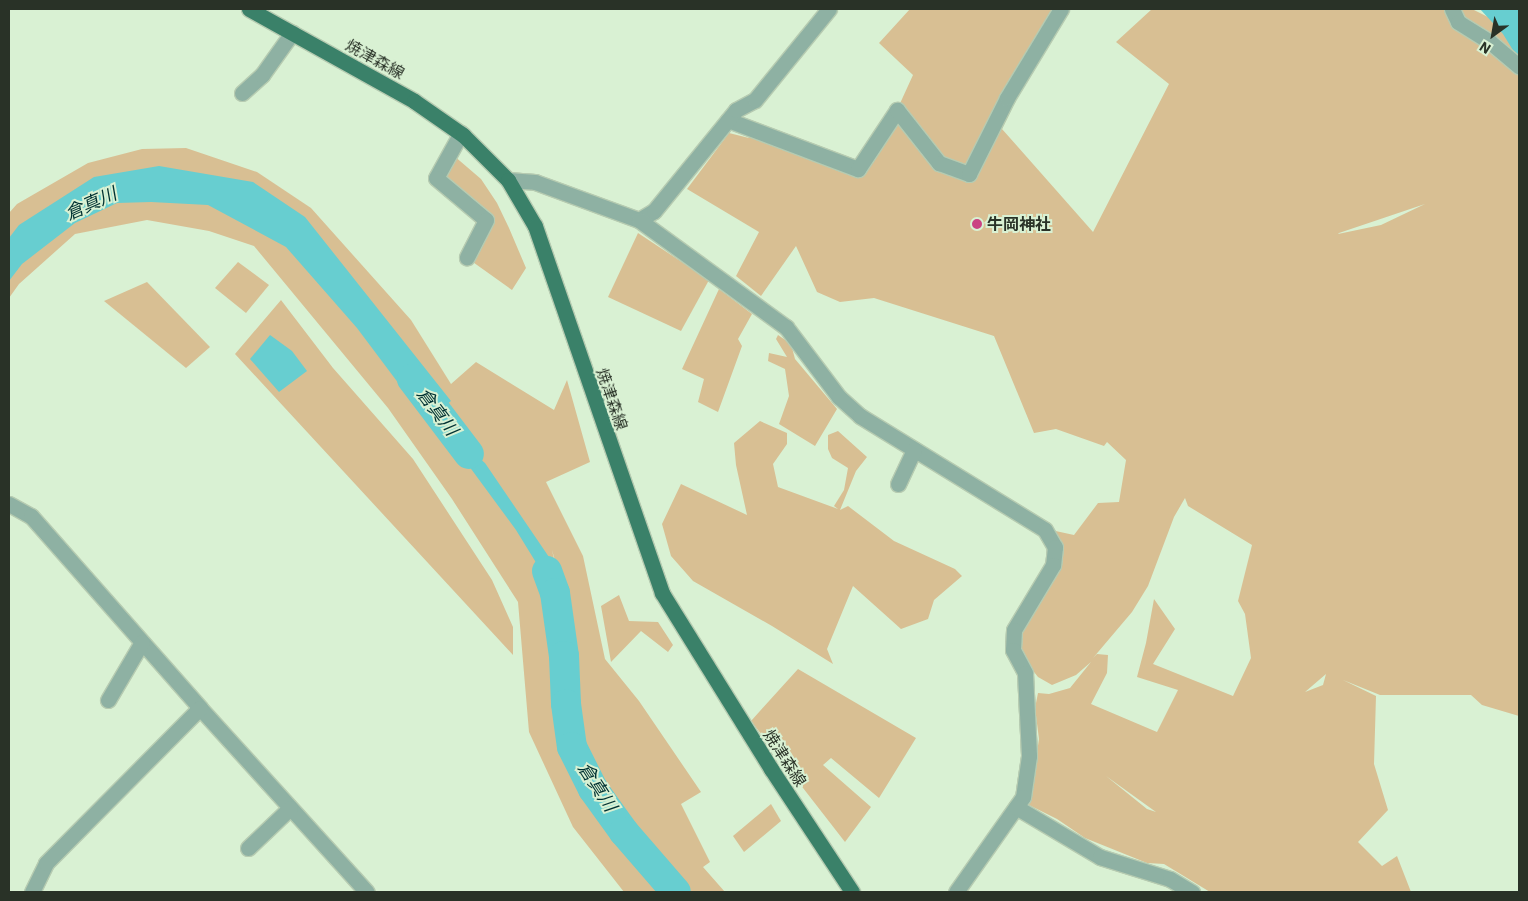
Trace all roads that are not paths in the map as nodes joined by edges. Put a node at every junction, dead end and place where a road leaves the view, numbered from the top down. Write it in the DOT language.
graph roads {
  1 [pos="249,9"];
  2 [pos="829,9"];
  3 [pos="1061,9"];
  4 [pos="1452,9"];
  5 [pos="292,33"];
  6 [pos="1519,66"];
  7 [pos="242,93"];
  8 [pos="728,120"];
  9 [pos="461,134"];
  10 [pos="508,180"];
  11 [pos="639,220"];
  12 [pos="467,257"];
  13 [pos="914,449"];
  14 [pos="898,484"];
  15 [pos="9,504"];
  16 [pos="142,642"];
  17 [pos="108,700"];
  18 [pos="200,708"];
  19 [pos="1016,807"];
  20 [pos="290,808"];
  21 [pos="248,848"];
  22 [pos="32,892"];
  23 [pos="367,892"];
  24 [pos="852,892"];
  25 [pos="956,892"];
  26 [pos="1192,892"];
  1 -- 5 [label="main road, 焼津森線"];
  2 -- 8 [label="street"];
  3 -- 8 [label="street"];
  4 -- 6 [label="street"];
  5 -- 7 [label="street"];
  5 -- 9 [label="main road, 焼津森線"];
  8 -- 11 [label="street"];
  9 -- 10 [label="main road, 焼津森線"];
  9 -- 12 [label="street"];
  10 -- 11 [label="street"];
  10 -- 24 [label="main road, 焼津森線"];
  11 -- 13 [label="street"];
  13 -- 14 [label="street"];
  13 -- 19 [label="street"];
  15 -- 16 [label="street"];
  16 -- 17 [label="street"];
  16 -- 18 [label="street"];
  18 -- 20 [label="street"];
  18 -- 22 [label="street"];
  19 -- 25 [label="street"];
  19 -- 26 [label="street"];
  20 -- 21 [label="street"];
  20 -- 23 [label="street"];
}
